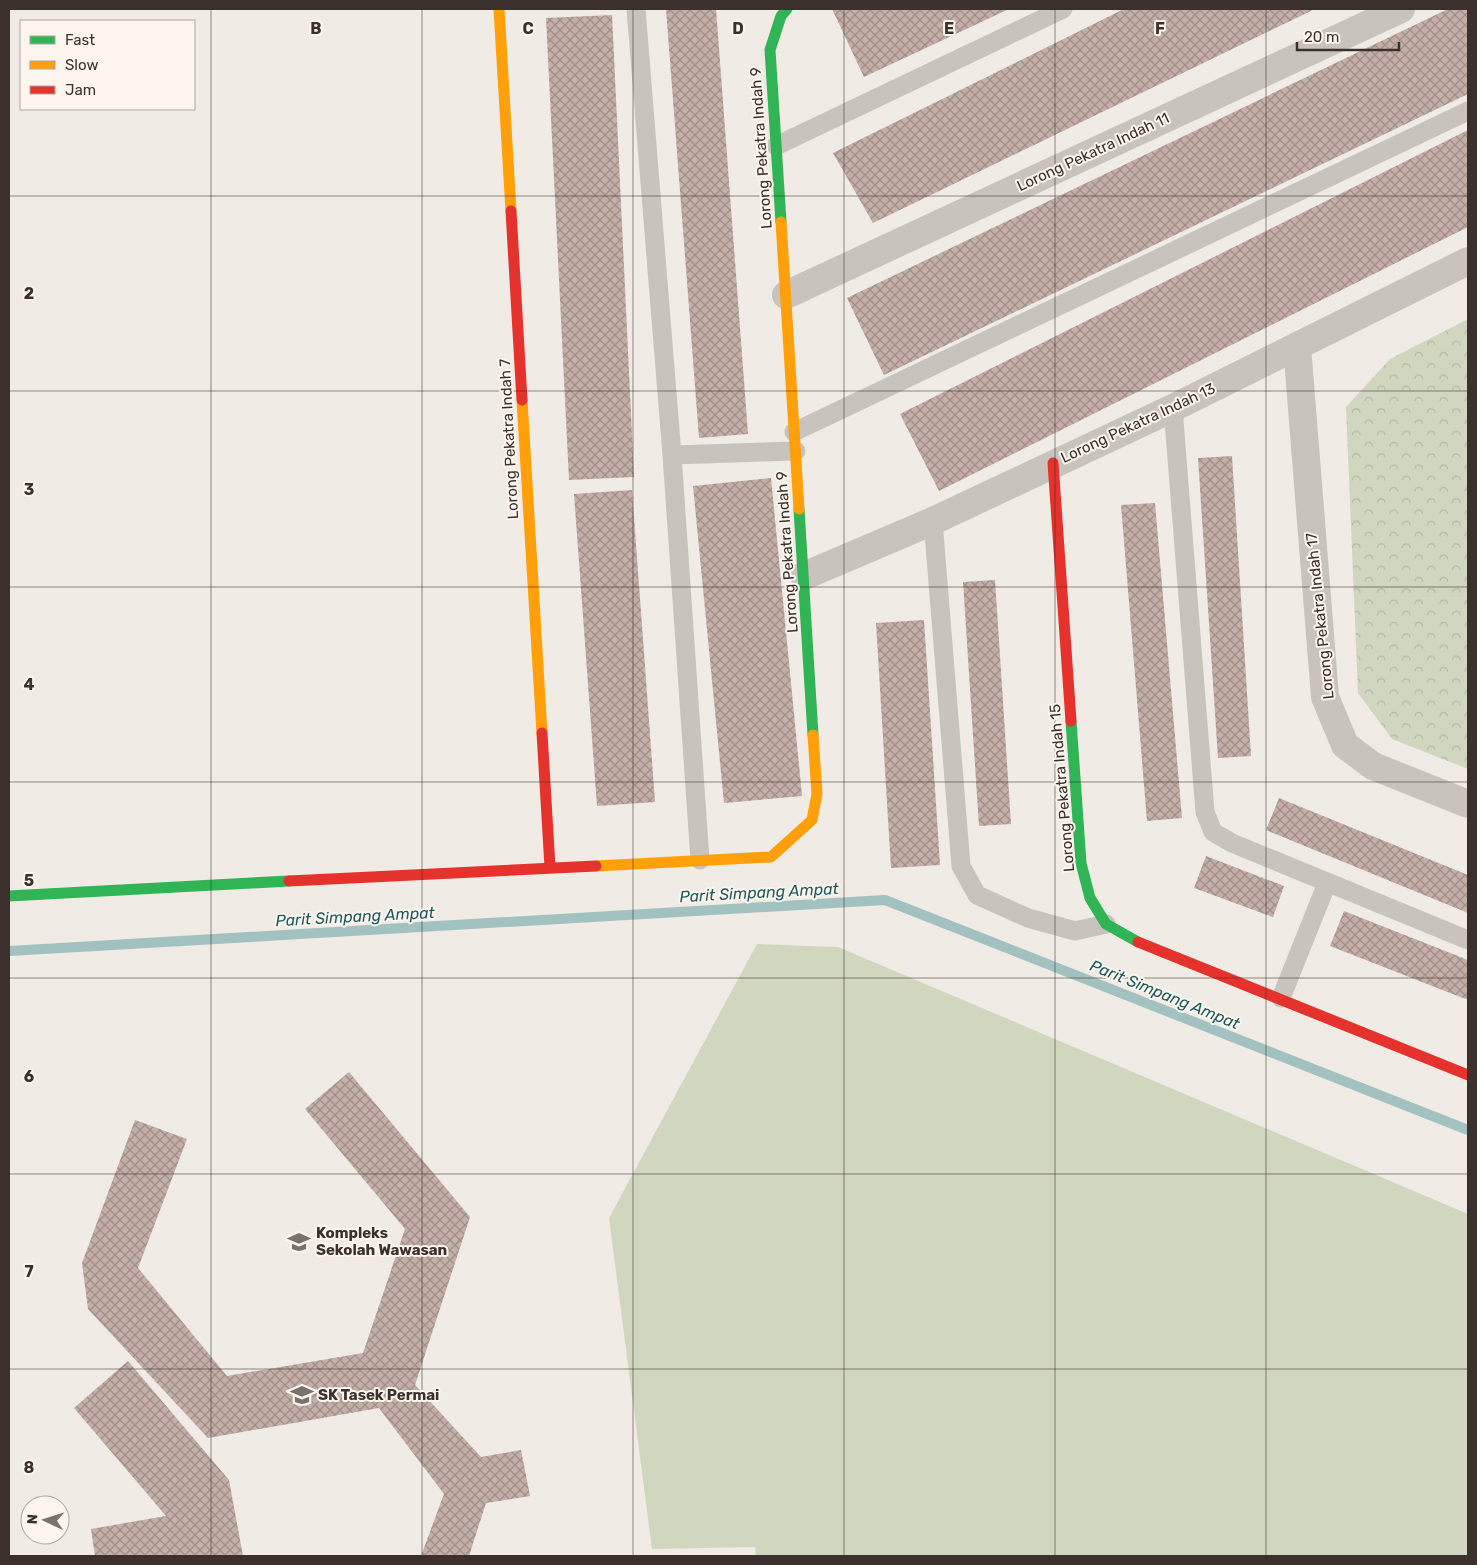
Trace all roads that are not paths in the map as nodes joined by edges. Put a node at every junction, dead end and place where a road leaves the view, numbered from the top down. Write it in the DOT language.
graph roads {
  1 [pos="499,9"];
  2 [pos="636,9"];
  3 [pos="787,9"];
  4 [pos="1063,9"];
  5 [pos="1401,9"];
  6 [pos="1468,111"];
  7 [pos="776,146"];
  8 [pos="1468,261"];
  9 [pos="786,295"];
  10 [pos="1297,346"];
  11 [pos="1173,408"];
  12 [pos="794,432"];
  13 [pos="796,451"];
  14 [pos="672,455"];
  15 [pos="1053,463"];
  16 [pos="933,521"];
  17 [pos="804,576"];
  18 [pos="1468,804"];
  19 [pos="700,860"];
  20 [pos="550,867"];
  21 [pos="1327,883"];
  22 [pos="9,896"];
  23 [pos="1106,924"];
  24 [pos="1468,940"];
  25 [pos="1281,998"];
  26 [pos="1468,1075"];
  1 -- 20 [label="street, Lorong Pekatra Indah 7"];
  2 -- 14 [label="lane"];
  3 -- 7 [label="street, Lorong Pekatra Indah 9"];
  4 -- 7 [label="lane"];
  5 -- 9 [label="street, Lorong Pekatra Indah 11"];
  6 -- 12 [label="lane"];
  7 -- 9 [label="street, Lorong Pekatra Indah 9"];
  8 -- 10 [label="street, Lorong Pekatra Indah 13"];
  9 -- 12 [label="street, Lorong Pekatra Indah 9"];
  10 -- 11 [label="street, Lorong Pekatra Indah 13"];
  10 -- 18 [label="street, Lorong Pekatra Indah 17"];
  11 -- 15 [label="street, Lorong Pekatra Indah 13"];
  11 -- 21 [label="lane"];
  12 -- 13 [label="street, Lorong Pekatra Indah 9"];
  13 -- 14 [label="lane"];
  13 -- 17 [label="street, Lorong Pekatra Indah 9"];
  14 -- 19 [label="lane"];
  15 -- 16 [label="street, Lorong Pekatra Indah 13"];
  15 -- 23 [label="street, Lorong Pekatra Indah 15"];
  16 -- 17 [label="street, Lorong Pekatra Indah 13"];
  16 -- 23 [label="lane"];
  17 -- 19 [label="street, Lorong Pekatra Indah 9"];
  19 -- 20 [label="street, Lorong Pekatra Indah 9"];
  20 -- 22 [label="street, Lorong Pekatra Indah 9"];
  21 -- 24 [label="lane"];
  21 -- 25 [label="lane"];
  23 -- 25 [label="street, Lorong Pekatra Indah 15"];
  25 -- 26 [label="street, Lorong Pekatra Indah 15"];
}
